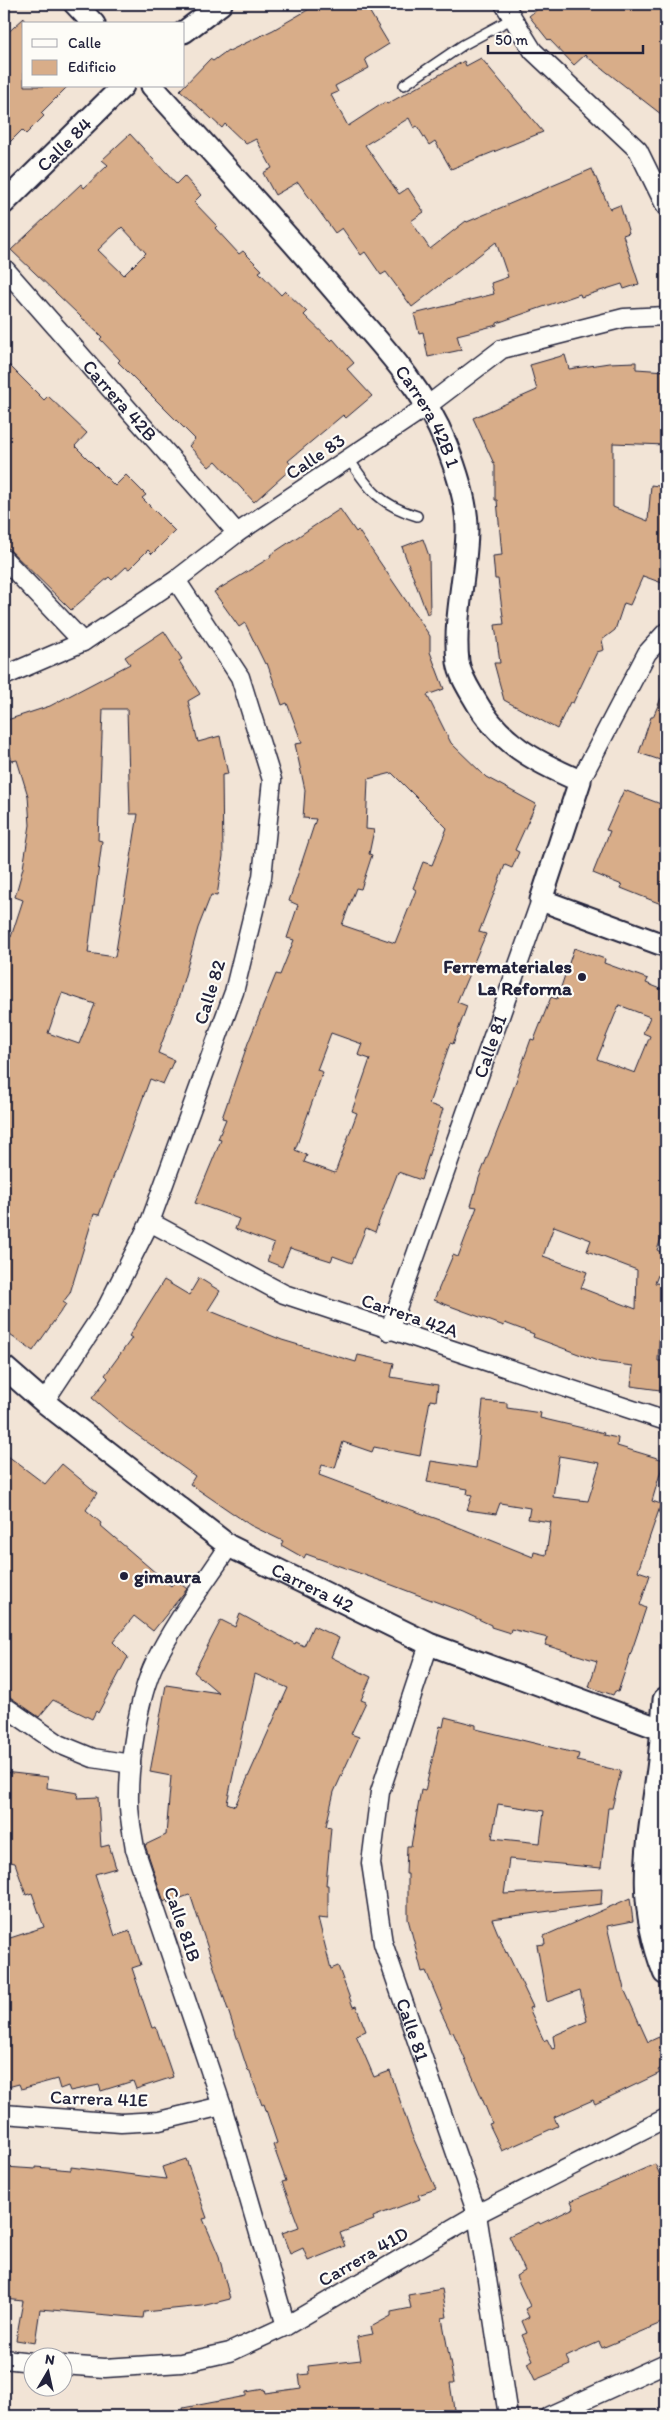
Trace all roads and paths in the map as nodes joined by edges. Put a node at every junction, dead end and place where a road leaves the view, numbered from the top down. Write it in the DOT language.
graph roads {
  1 [pos="75,4"];
  2 [pos="221,4"];
  3 [pos="508,11"];
  4 [pos="92,22"];
  5 [pos="185,31"];
  6 [pos="404,85"];
  7 [pos="121,88"];
  8 [pos="154,88"];
  9 [pos="4,203"];
  10 [pos="666,207"];
  11 [pos="4,268"];
  12 [pos="666,316"];
  13 [pos="427,406"];
  14 [pos="349,459"];
  15 [pos="417,516"];
  16 [pos="237,534"];
  17 [pos="4,559"];
  18 [pos="176,580"];
  19 [pos="666,632"];
  20 [pos="84,642"];
  21 [pos="4,676"];
  22 [pos="580,781"];
  23 [pos="541,900"];
  24 [pos="666,946"];
  25 [pos="150,1222"];
  26 [pos="389,1331"];
  27 [pos="4,1368"];
  28 [pos="44,1402"];
  29 [pos="666,1422"];
  30 [pos="229,1546"];
  31 [pos="429,1644"];
  32 [pos="666,1700"];
  33 [pos="4,1706"];
  34 [pos="665,1731"];
  35 [pos="130,1764"];
  36 [pos="666,1972"];
  37 [pos="222,2106"];
  38 [pos="4,2114"];
  39 [pos="666,2118"];
  40 [pos="477,2214"];
  41 [pos="286,2326"];
  42 [pos="4,2360"];
  43 [pos="22,2361"];
  44 [pos="666,2364"];
  45 [pos="72,2366"];
  46 [pos="508,2416"];
  47 [pos="550,2416"];
  1 -- 4 [label="street"];
  2 -- 5 [label="street"];
  3 -- 6 [label="lane"];
  3 -- 10 [label="street"];
  7 -- 9 [label="street, Calle 84"];
  8 -- 13 [label="street, Carrera 42B 1"];
  11 -- 16 [label="street, Carrera 42B"];
  12 -- 13 [label="street, Calle 83"];
  13 -- 14 [label="street, Calle 83"];
  13 -- 22 [label="street, Carrera 42B 1"];
  14 -- 15 [label="lane"];
  14 -- 16 [label="street, Calle 83"];
  16 -- 18 [label="street, Calle 83"];
  17 -- 20 [label="street"];
  18 -- 20 [label="street, Calle 83"];
  18 -- 25 [label="street, Calle 82"];
  19 -- 22 [label="street, Calle 81"];
  20 -- 21 [label="street, Calle 83"];
  22 -- 23 [label="street, Calle 81"];
  23 -- 24 [label="street"];
  23 -- 26 [label="street, Calle 81"];
  25 -- 26 [label="street, Carrera 42A"];
  25 -- 28 [label="street, Calle 82"];
  26 -- 29 [label="street, Carrera 42A"];
  27 -- 28 [label="street, Carrera 42"];
  28 -- 30 [label="street, Carrera 42"];
  30 -- 31 [label="street, Carrera 42"];
  30 -- 35 [label="street, Calle 81B"];
  31 -- 34 [label="street, Carrera 42"];
  31 -- 40 [label="street, Calle 81"];
  32 -- 34 [label="main road"];
  33 -- 35 [label="street"];
  34 -- 36 [label="main road"];
  35 -- 37 [label="street, Calle 81B"];
  37 -- 38 [label="street, Carrera 41E"];
  37 -- 41 [label="street, Calle 81B"];
  39 -- 40 [label="street, Carrera 41D"];
  40 -- 41 [label="street, Carrera 41D"];
  40 -- 46 [label="street, Calle 81"];
  41 -- 45 [label="street, Carrera 41D"];
  42 -- 43 [label="street"];
  44 -- 47 [label="street"];
}
